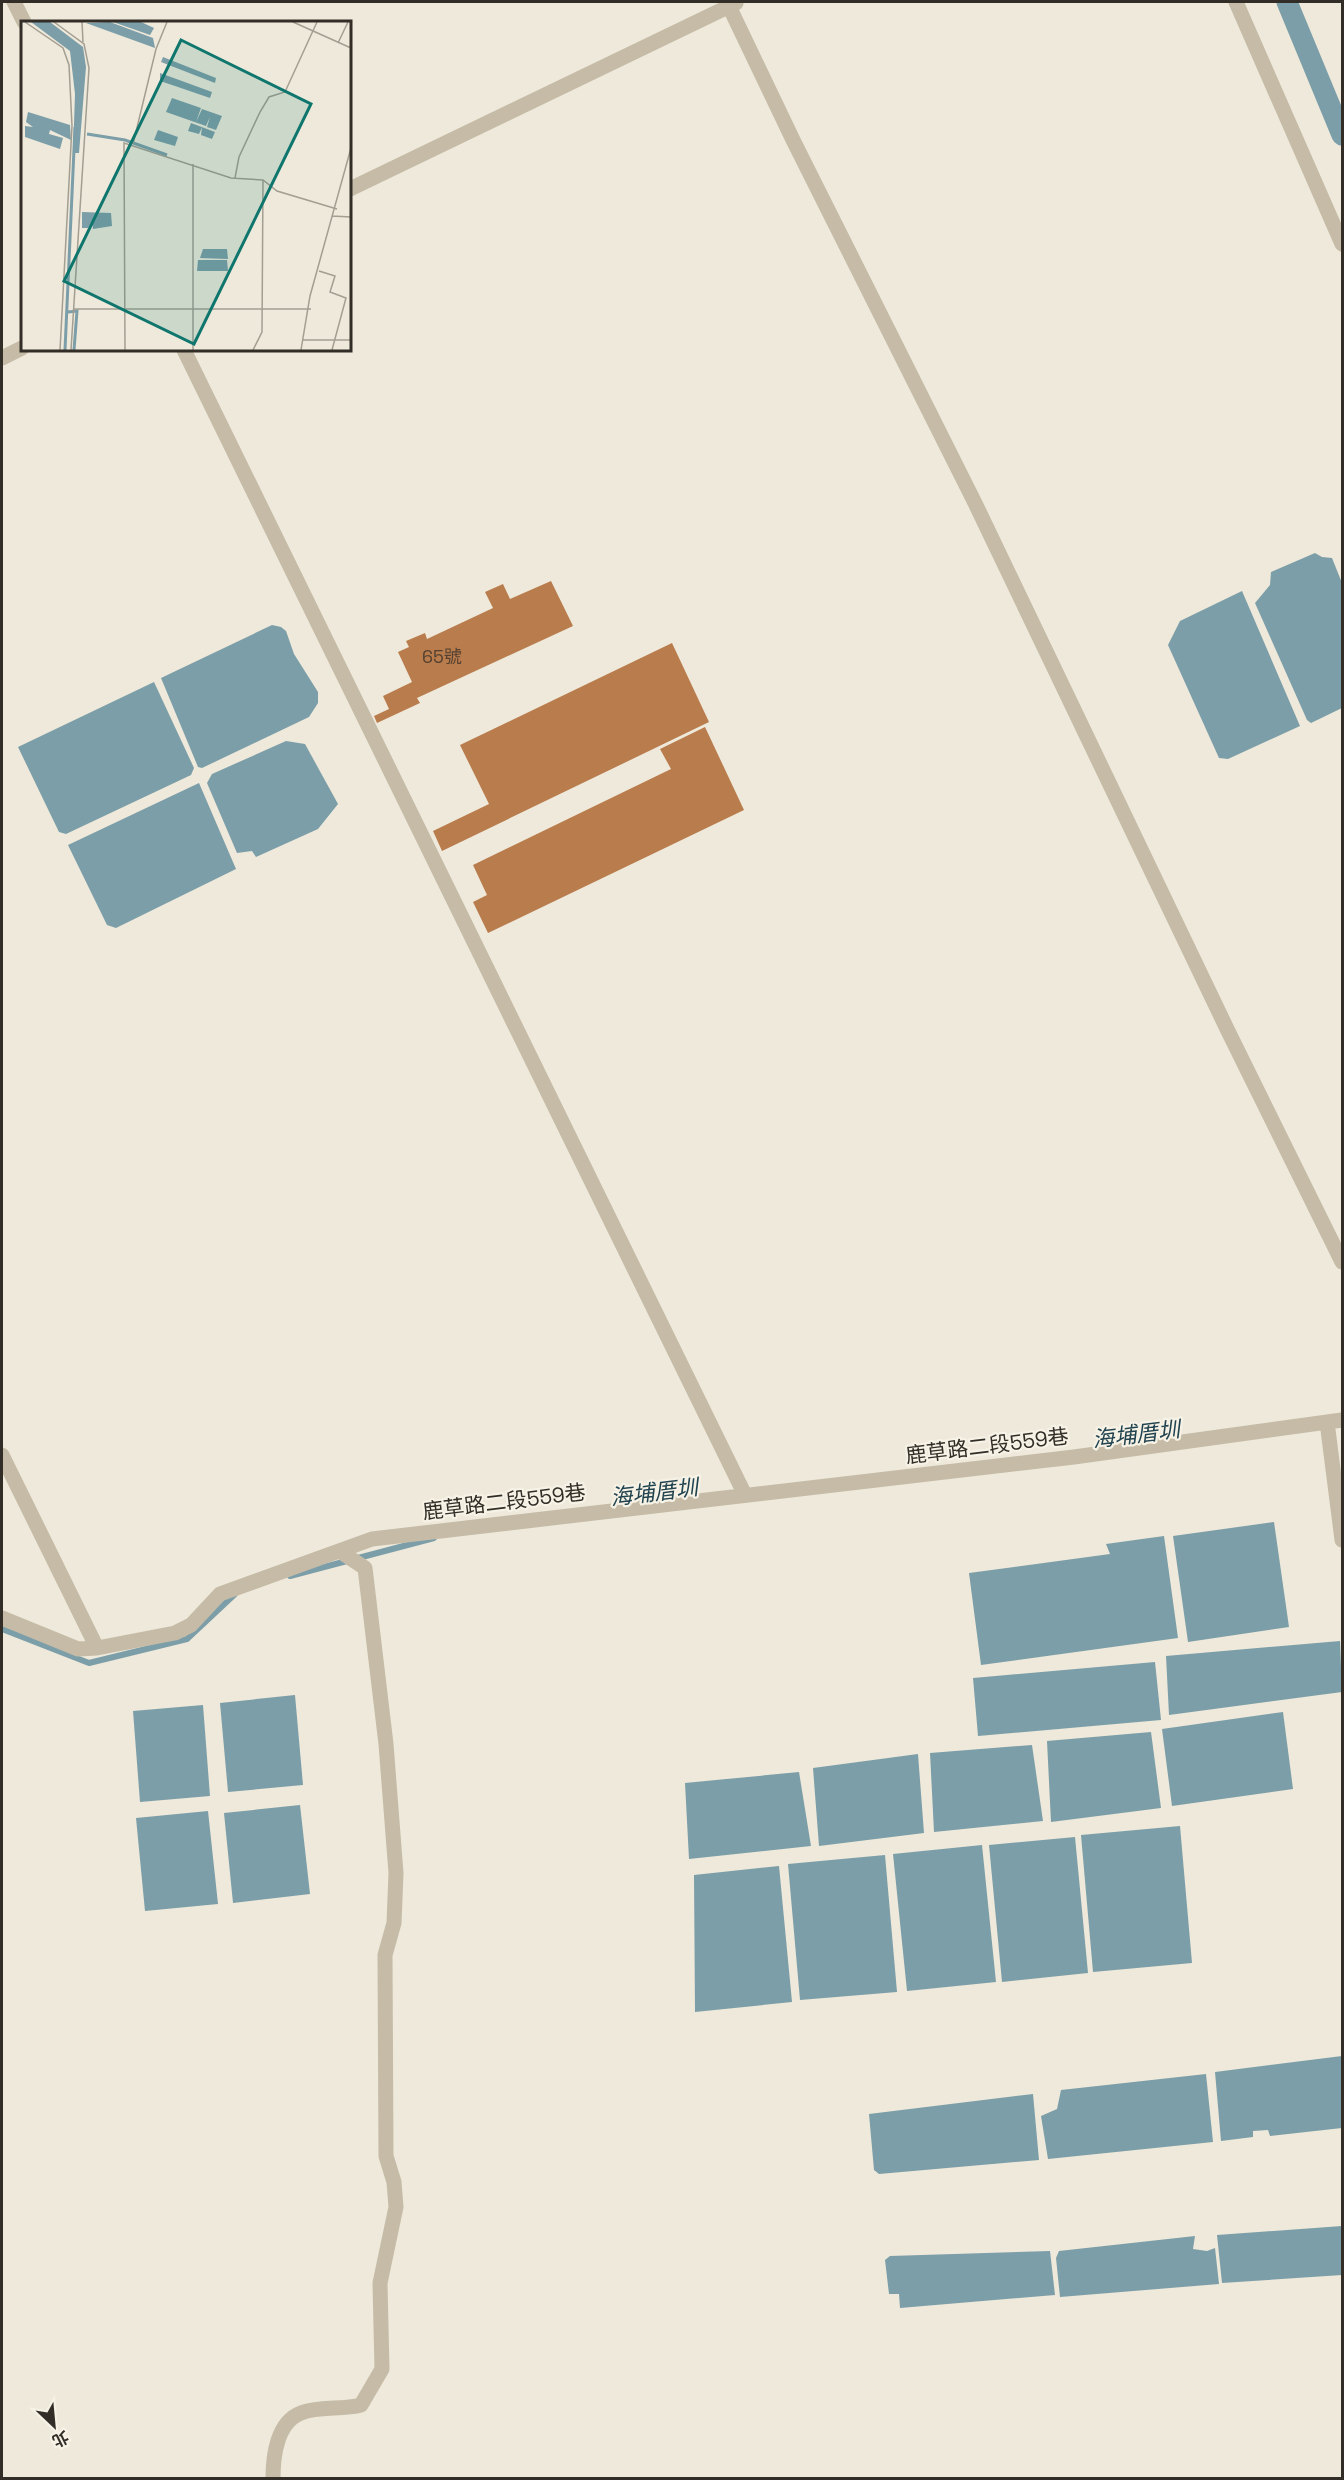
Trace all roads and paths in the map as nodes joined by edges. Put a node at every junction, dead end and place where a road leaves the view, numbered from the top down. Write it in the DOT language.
graph roads {
  1 [pos="14,2"];
  2 [pos="1236,2"];
  3 [pos="731,3"];
  4 [pos="24,21"];
  5 [pos="351,189"];
  6 [pos="1342,244"];
  7 [pos="21,348"];
  8 [pos="184,351"];
  9 [pos="2,358"];
  10 [pos="1342,1262"];
  11 [pos="1335,1421"];
  12 [pos="2,1455"];
  13 [pos="746,1495"];
  14 [pos="1342,1540"];
  15 [pos="341,1552"];
  16 [pos="2,1618"];
  17 [pos="97,1648"];
  18 [pos="273,2478"];
  1 -- 4 [label="street"];
  2 -- 6 [label="street"];
  3 -- 5 [label="street"];
  3 -- 10 [label="street"];
  7 -- 9 [label="street"];
  8 -- 13 [label="street"];
  11 -- 13 [label="street, 鹿草路二段559巷"];
  11 -- 14 [label="street"];
  12 -- 17 [label="street"];
  13 -- 15 [label="street, 鹿草路二段559巷"];
  15 -- 17 [label="street, 鹿草路二段559巷"];
  15 -- 18 [label="street"];
  16 -- 17 [label="street, 鹿草路二段559巷"];
}
